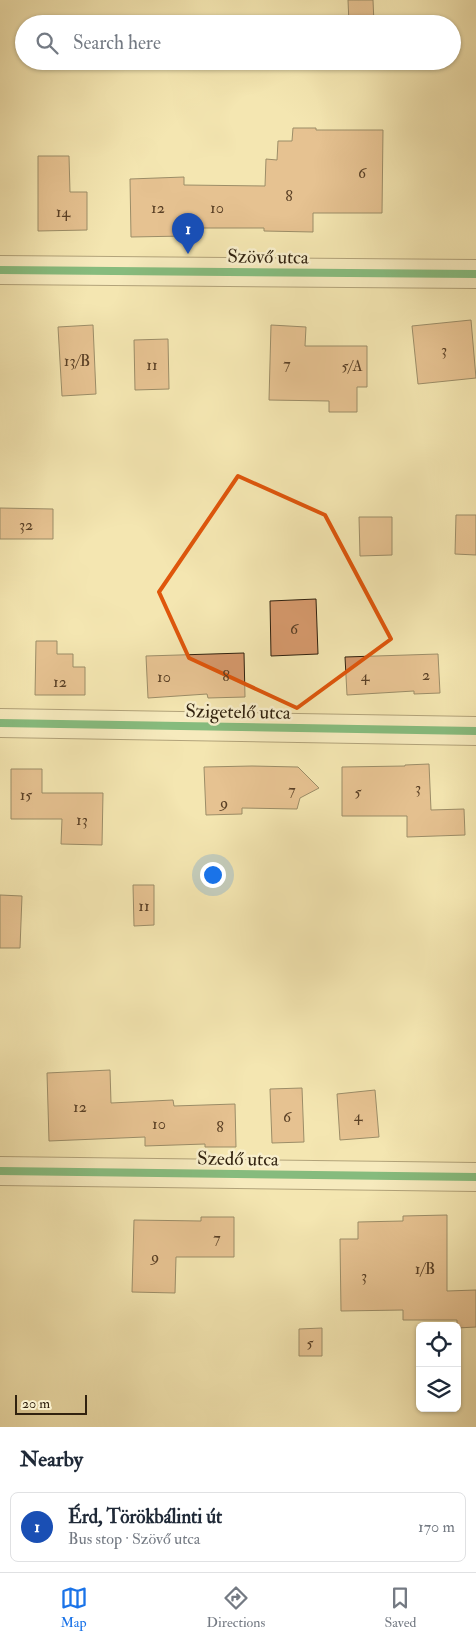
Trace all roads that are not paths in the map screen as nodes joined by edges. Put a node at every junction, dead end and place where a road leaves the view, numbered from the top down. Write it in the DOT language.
graph roads {
  1 [pos="0,270"];
  2 [pos="476,274"];
  3 [pos="0,723"];
  4 [pos="476,731"];
  5 [pos="0,1171"];
  6 [pos="476,1177"];
  1 -- 2 [label="street, Szövő utca"];
  3 -- 4 [label="street, Szigetelő utca"];
  5 -- 6 [label="street, Szedő utca"];
}
